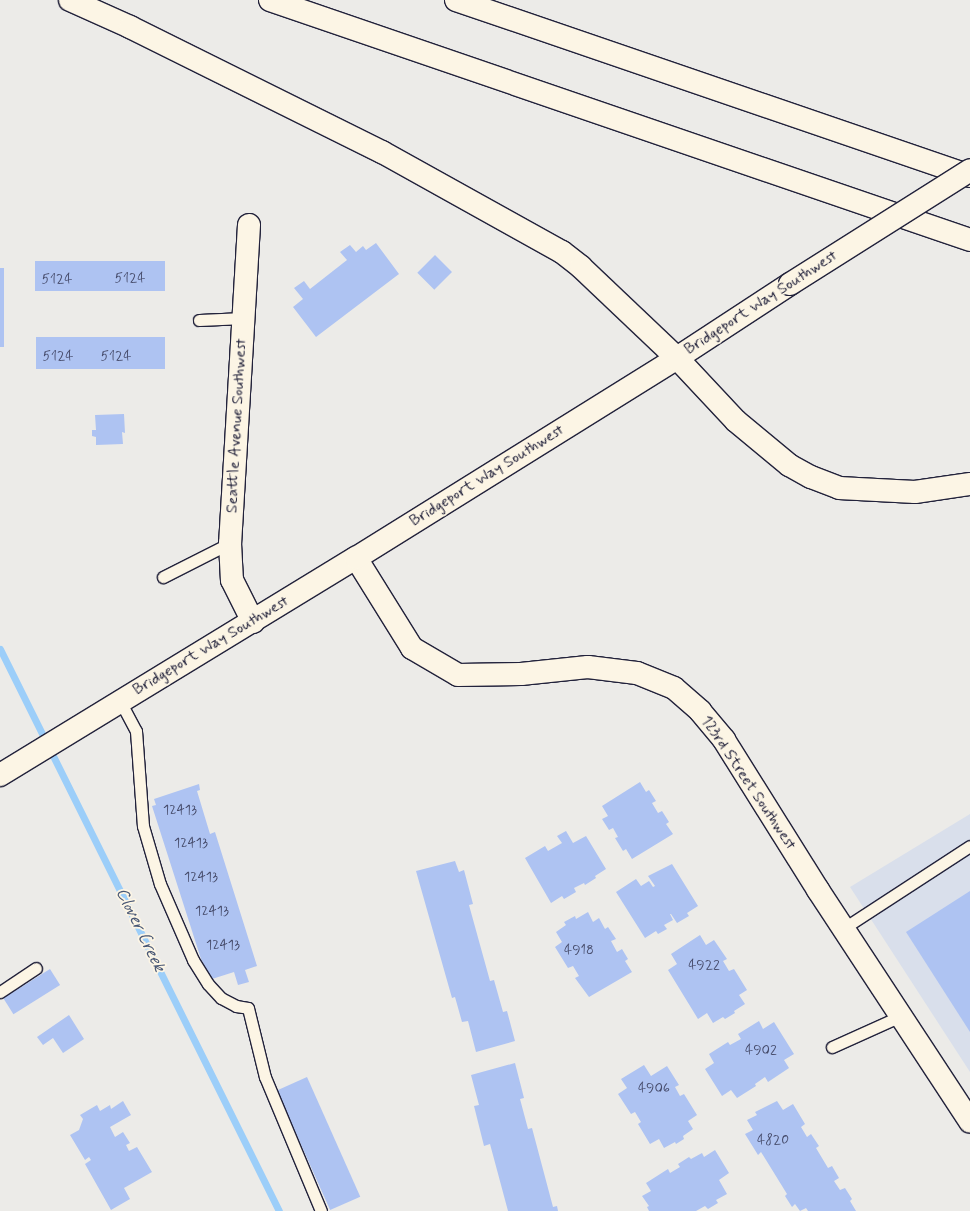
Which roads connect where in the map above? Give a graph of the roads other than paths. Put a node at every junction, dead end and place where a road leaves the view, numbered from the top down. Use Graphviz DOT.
graph roads {
  1 [pos="70,0"];
  2 [pos="270,0"];
  3 [pos="456,0"];
  4 [pos="970,170"];
  5 [pos="970,176"];
  6 [pos="250,225"];
  7 [pos="970,240"];
  8 [pos="244,318"];
  9 [pos="199,320"];
  10 [pos="677,358"];
  11 [pos="970,484"];
  12 [pos="230,543"];
  13 [pos="356,558"];
  14 [pos="163,577"];
  15 [pos="252,622"];
  16 [pos="120,701"];
  17 [pos="0,775"];
  18 [pos="970,846"];
  19 [pos="844,928"];
  20 [pos="36,968"];
  21 [pos="0,992"];
  22 [pos="901,1016"];
  23 [pos="832,1046"];
  24 [pos="970,1122"];
  25 [pos="321,1211"];
  1 -- 10 [label="main road"];
  2 -- 7 [label="main road"];
  3 -- 5 [label="main road"];
  4 -- 10 [label="main road, Bridgeport Way Southwest, bridge"];
  6 -- 8 [label="main road, Seattle Avenue Southwest"];
  8 -- 9 [label="lane"];
  8 -- 12 [label="main road, Seattle Avenue Southwest"];
  10 -- 11 [label="main road"];
  10 -- 13 [label="main road, Bridgeport Way Southwest"];
  12 -- 14 [label="lane"];
  12 -- 15 [label="main road, Seattle Avenue Southwest"];
  13 -- 15 [label="main road, Bridgeport Way Southwest"];
  13 -- 19 [label="main road, 123rd Street Southwest"];
  15 -- 16 [label="main road, Bridgeport Way Southwest"];
  16 -- 17 [label="main road, Bridgeport Way Southwest"];
  16 -- 25 [label="lane"];
  18 -- 19 [label="lane"];
  19 -- 22 [label="main road, 123rd Street Southwest"];
  20 -- 21 [label="lane"];
  22 -- 23 [label="lane"];
  22 -- 24 [label="main road, 123rd Street Southwest"];
}
